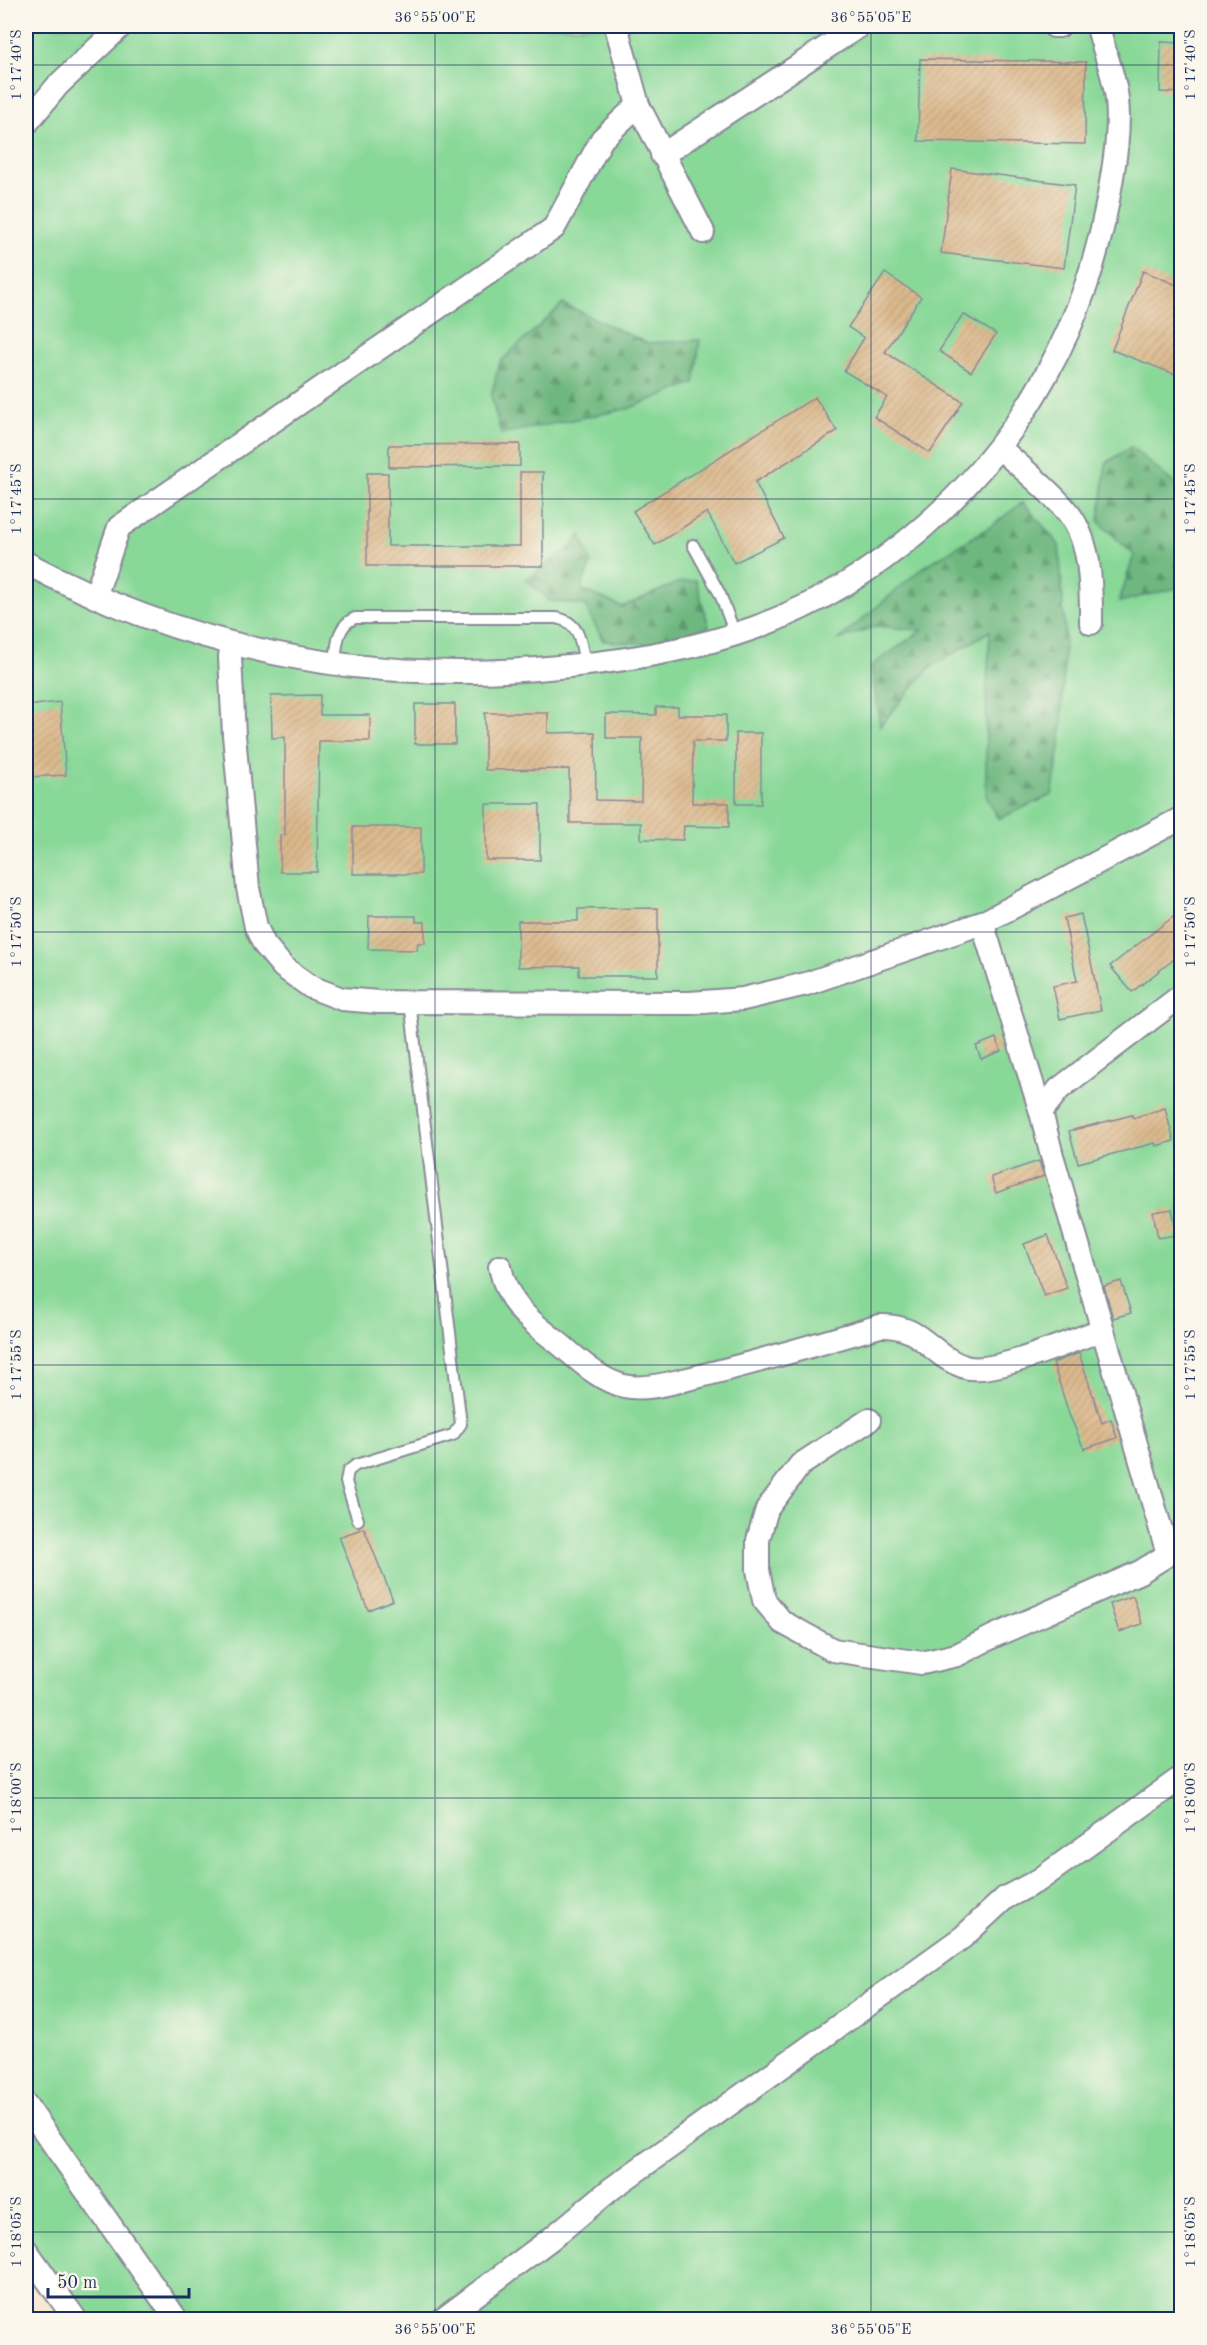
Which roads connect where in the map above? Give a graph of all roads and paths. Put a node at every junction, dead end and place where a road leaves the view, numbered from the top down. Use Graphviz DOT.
graph roads {
  1 [pos="122,26"];
  2 [pos="616,26"];
  3 [pos="859,26"];
  4 [pos="1054,26"];
  5 [pos="1059,26"];
  6 [pos="1098,26"];
  7 [pos="638,105"];
  8 [pos="26,124"];
  9 [pos="662,155"];
  10 [pos="703,232"];
  11 [pos="1000,448"];
  12 [pos="693,545"];
  13 [pos="26,563"];
  14 [pos="95,597"];
  15 [pos="1091,623"];
  16 [pos="735,634"];
  17 [pos="232,644"];
  18 [pos="335,664"];
  19 [pos="585,665"];
  20 [pos="1182,818"];
  21 [pos="982,922"];
  22 [pos="1182,995"];
  23 [pos="410,1002"];
  24 [pos="1041,1112"];
  25 [pos="500,1267"];
  26 [pos="1102,1330"];
  27 [pos="869,1420"];
  28 [pos="358,1520"];
  29 [pos="1175,1550"];
  30 [pos="1182,1777"];
  31 [pos="26,2105"];
  32 [pos="26,2250"];
  33 [pos="76,2319"];
  34 [pos="177,2319"];
  35 [pos="441,2319"];
  1 -- 8 [label="street"];
  2 -- 7 [label="street"];
  3 -- 9 [label="street"];
  4 -- 5 [label="street"];
  6 -- 11 [label="street"];
  7 -- 9 [label="street"];
  7 -- 14 [label="street"];
  9 -- 10 [label="street"];
  11 -- 15 [label="street"];
  11 -- 16 [label="street"];
  12 -- 16 [label="lane"];
  13 -- 14 [label="street"];
  14 -- 17 [label="street"];
  16 -- 19 [label="street"];
  17 -- 18 [label="street"];
  17 -- 23 [label="street"];
  18 -- 19 [label="street"];
  18 -- 19 [label="lane"];
  20 -- 21 [label="street"];
  21 -- 23 [label="street"];
  21 -- 24 [label="street"];
  22 -- 24 [label="street"];
  23 -- 28 [label="lane"];
  24 -- 26 [label="street"];
  25 -- 26 [label="street"];
  26 -- 29 [label="street"];
  27 -- 29 [label="street"];
  30 -- 35 [label="street"];
  31 -- 34 [label="street"];
  32 -- 33 [label="street"];
}
